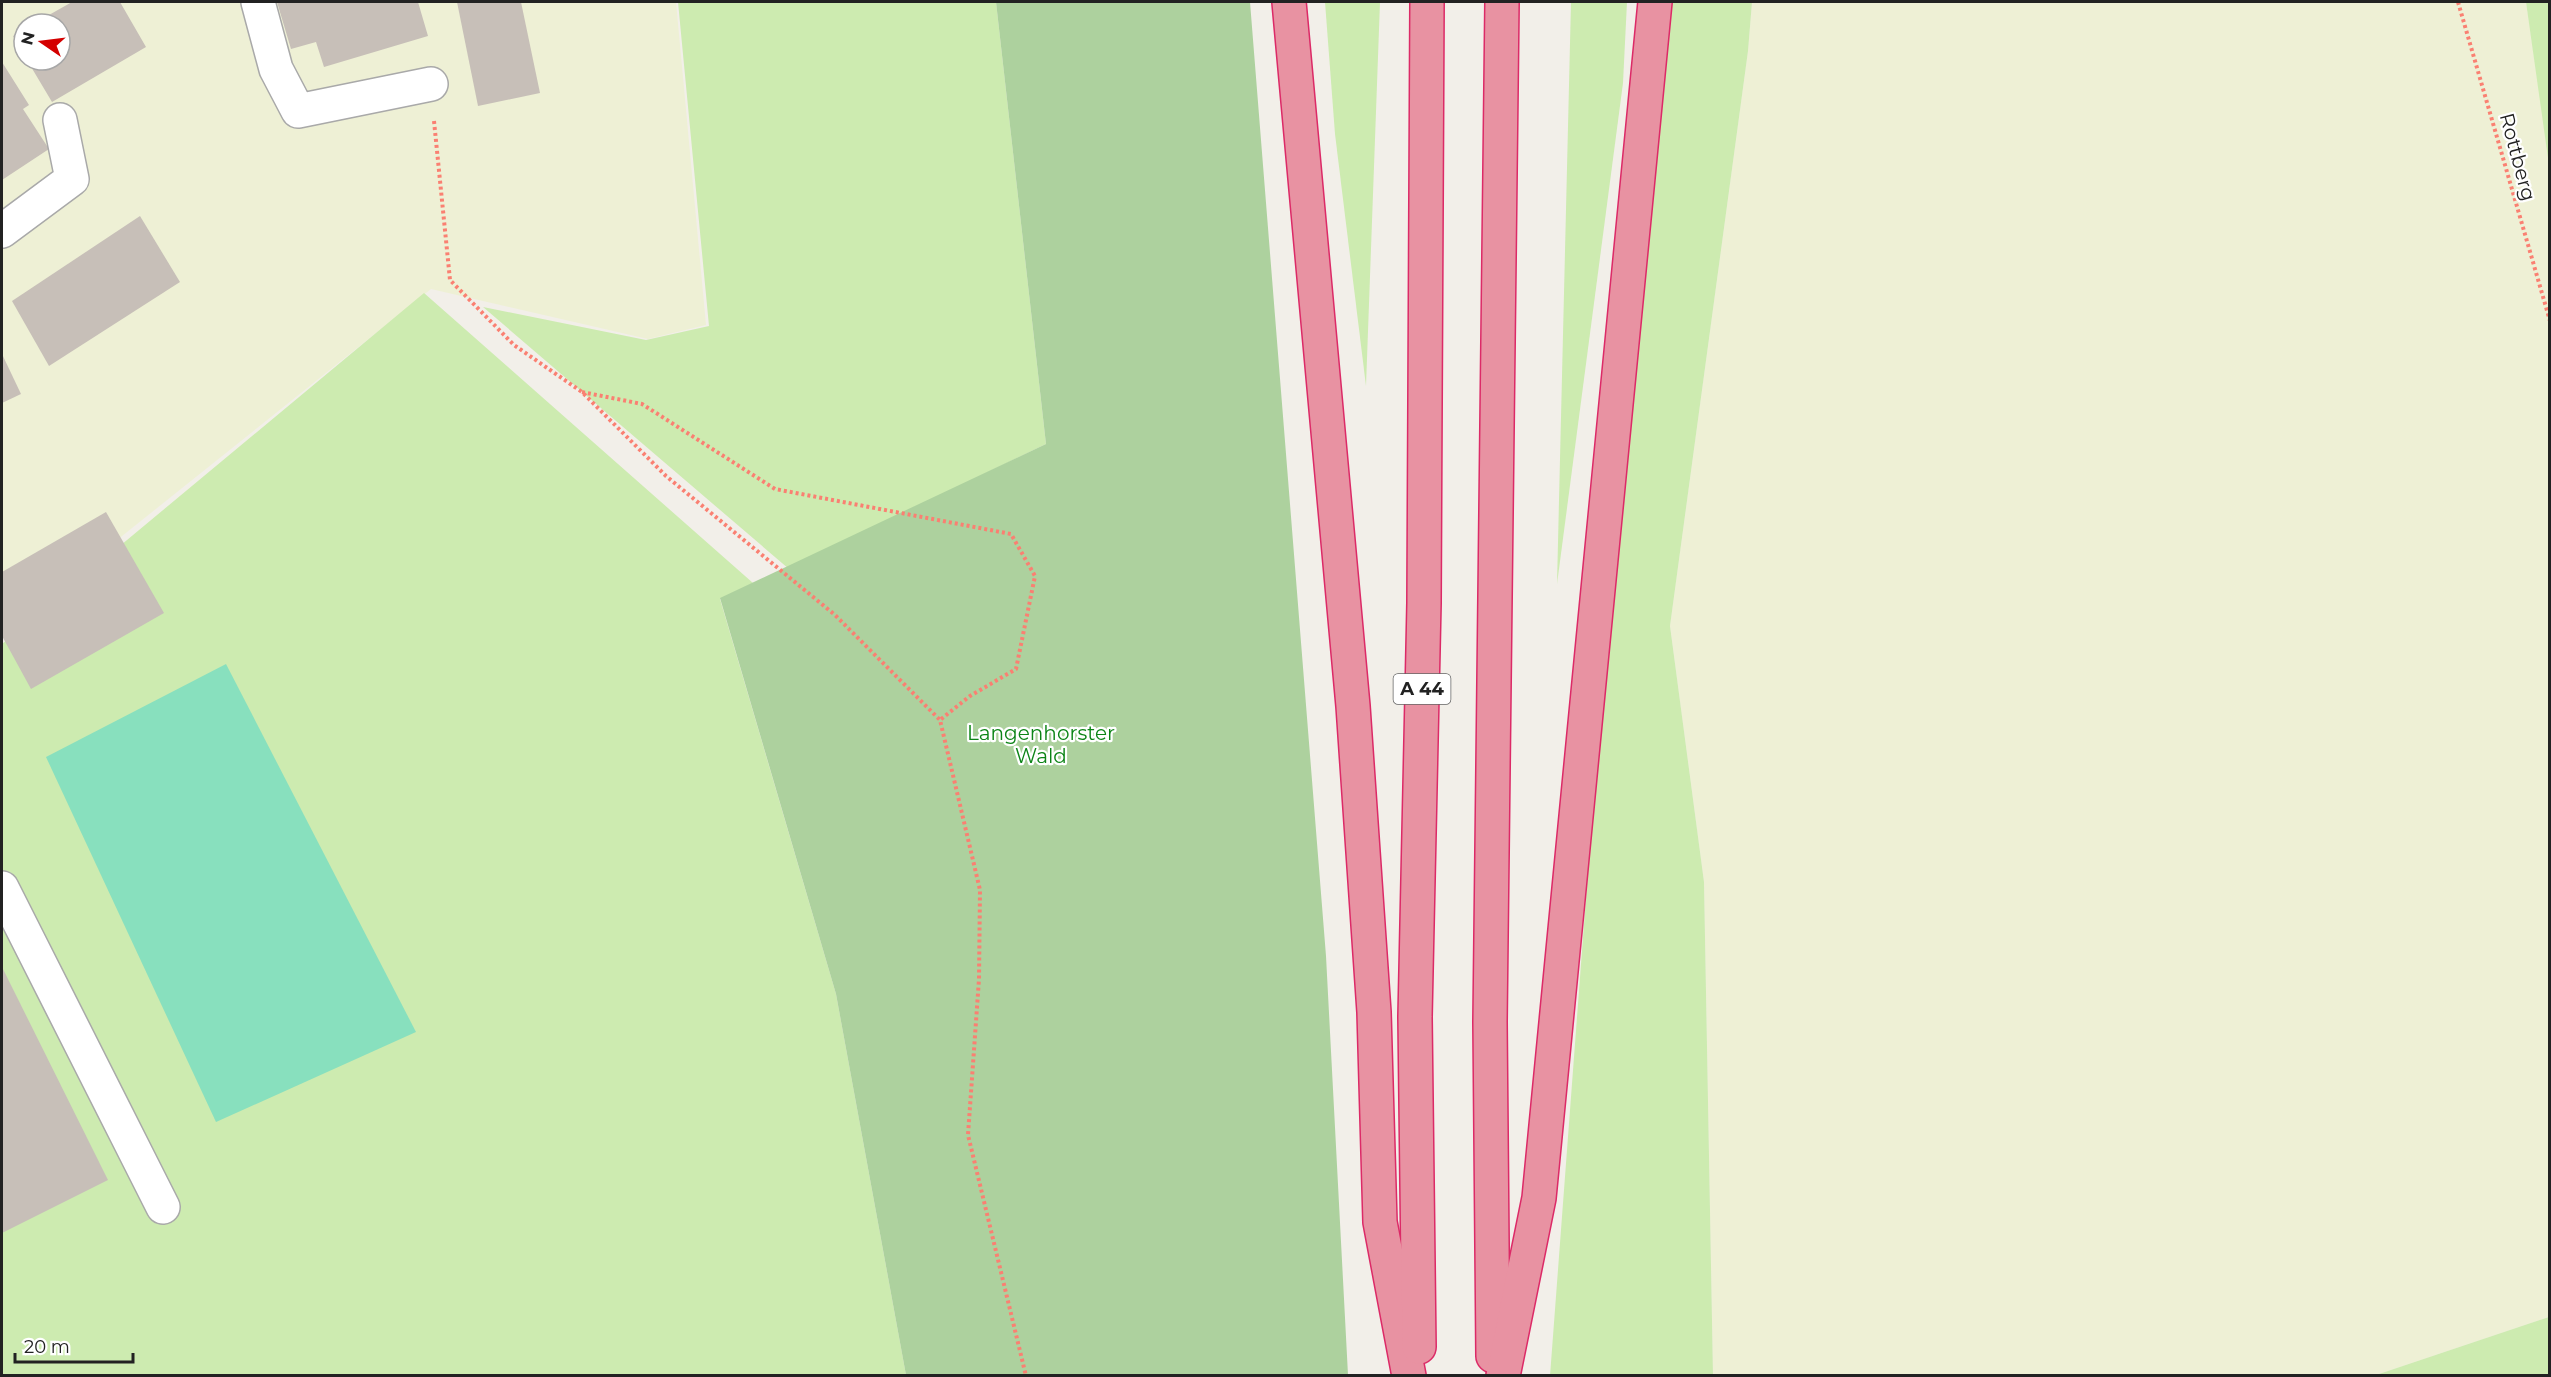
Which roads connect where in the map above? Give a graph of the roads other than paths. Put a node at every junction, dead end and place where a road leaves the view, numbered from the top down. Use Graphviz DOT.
graph roads {
  1 [pos="258,2"];
  2 [pos="1289,2"];
  3 [pos="1427,2"];
  4 [pos="1502,2"];
  5 [pos="1655,2"];
  6 [pos="431,84"];
  7 [pos="60,120"];
  8 [pos="2,231"];
  9 [pos="2,888"];
  10 [pos="163,1207"];
  11 [pos="1409,1376"];
  12 [pos="1420,1376"];
  13 [pos="1493,1376"];
  14 [pos="1503,1376"];
  1 -- 6 [label="lane"];
  2 -- 11 [label="highway"];
  3 -- 12 [label="highway, A 44"];
  4 -- 13 [label="highway"];
  5 -- 14 [label="highway"];
  7 -- 8 [label="lane"];
  9 -- 10 [label="lane"];
}
